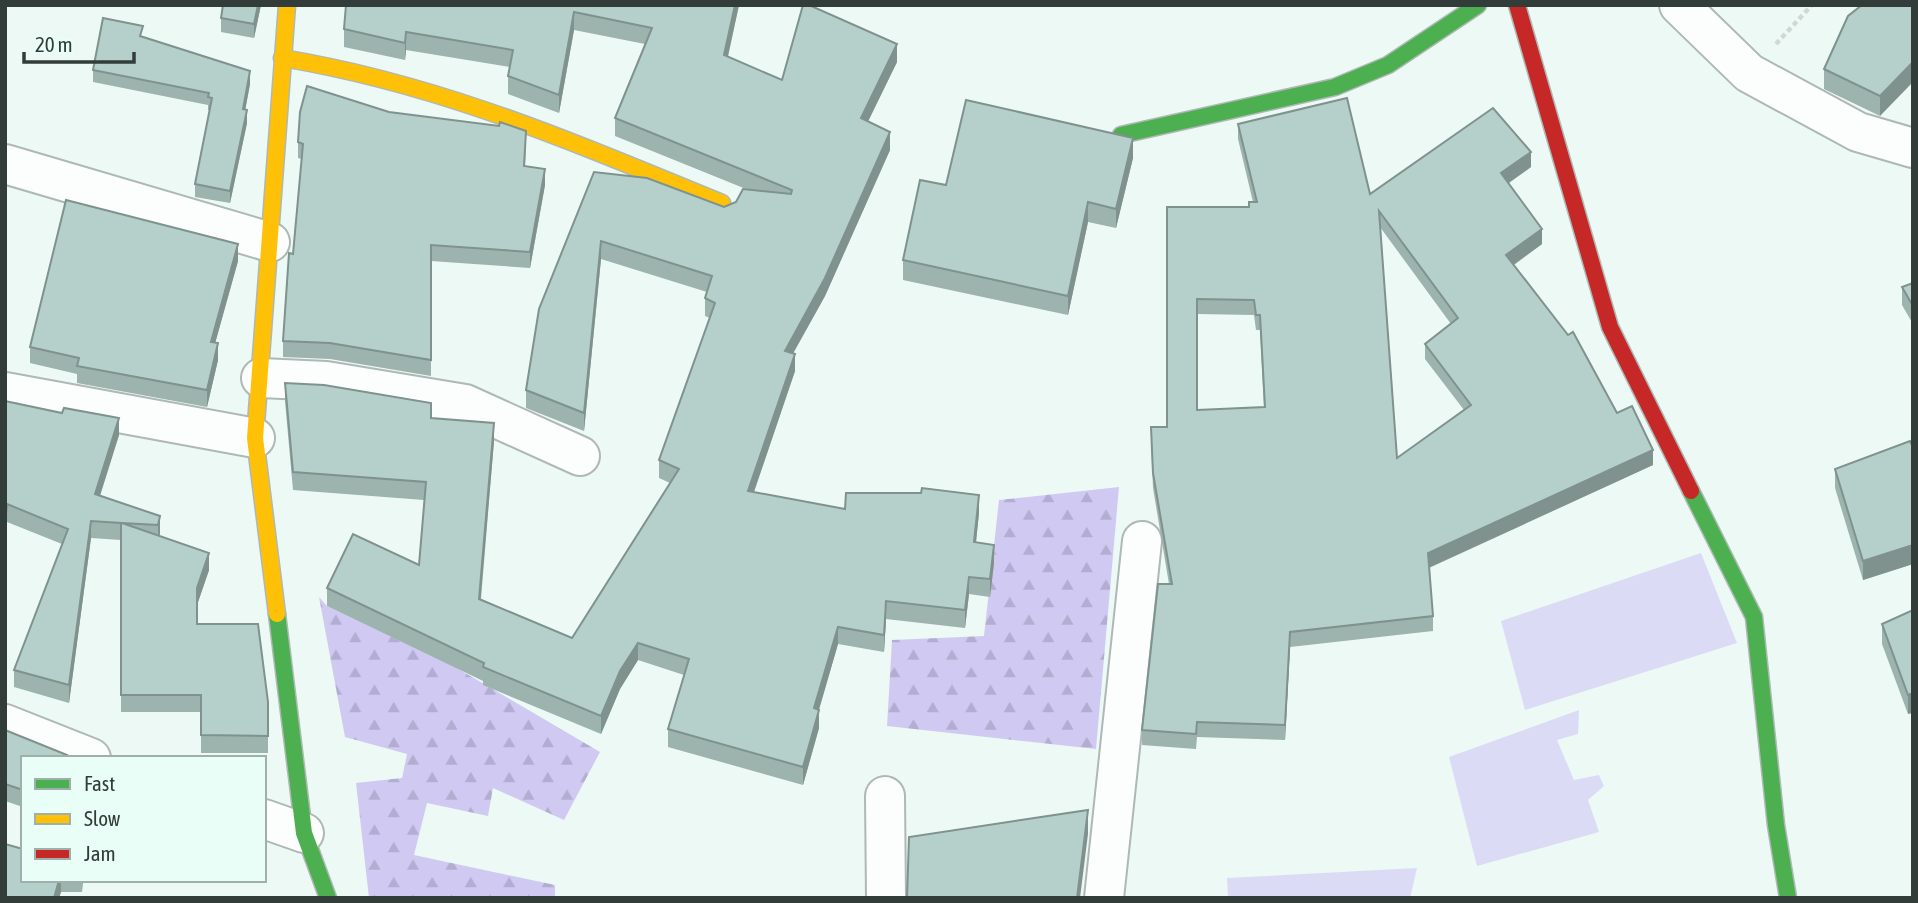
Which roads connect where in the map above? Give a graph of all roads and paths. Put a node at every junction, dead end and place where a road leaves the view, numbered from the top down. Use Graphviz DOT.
graph roads {
  1 [pos="287,5"];
  2 [pos="1478,5"];
  3 [pos="1517,5"];
  4 [pos="1679,5"];
  5 [pos="1812,5"];
  6 [pos="282,58"];
  7 [pos="1749,73"];
  8 [pos="1121,135"];
  9 [pos="1913,148"];
  10 [pos="5,164"];
  11 [pos="722,203"];
  12 [pos="270,243"];
  13 [pos="261,378"];
  14 [pos="5,392"];
  15 [pos="255,438"];
  16 [pos="580,456"];
  17 [pos="1142,541"];
  18 [pos="5,724"];
  19 [pos="86,756"];
  20 [pos="885,796"];
  21 [pos="266,820"];
  22 [pos="304,833"];
  23 [pos="328,898"];
  24 [pos="886,898"];
  25 [pos="1104,898"];
  26 [pos="1788,898"];
  1 -- 6 [label="street"];
  2 -- 8 [label="street"];
  3 -- 26 [label="street"];
  4 -- 7 [label="street"];
  5 -- 7 [label="path"];
  6 -- 11 [label="street"];
  6 -- 12 [label="street"];
  7 -- 9 [label="street"];
  10 -- 12 [label="street"];
  12 -- 13 [label="street"];
  13 -- 15 [label="street"];
  13 -- 16 [label="street"];
  14 -- 15 [label="street"];
  15 -- 22 [label="street"];
  17 -- 25 [label="street"];
  18 -- 19 [label="street"];
  20 -- 24 [label="street"];
  21 -- 22 [label="street"];
  22 -- 23 [label="street"];
}
